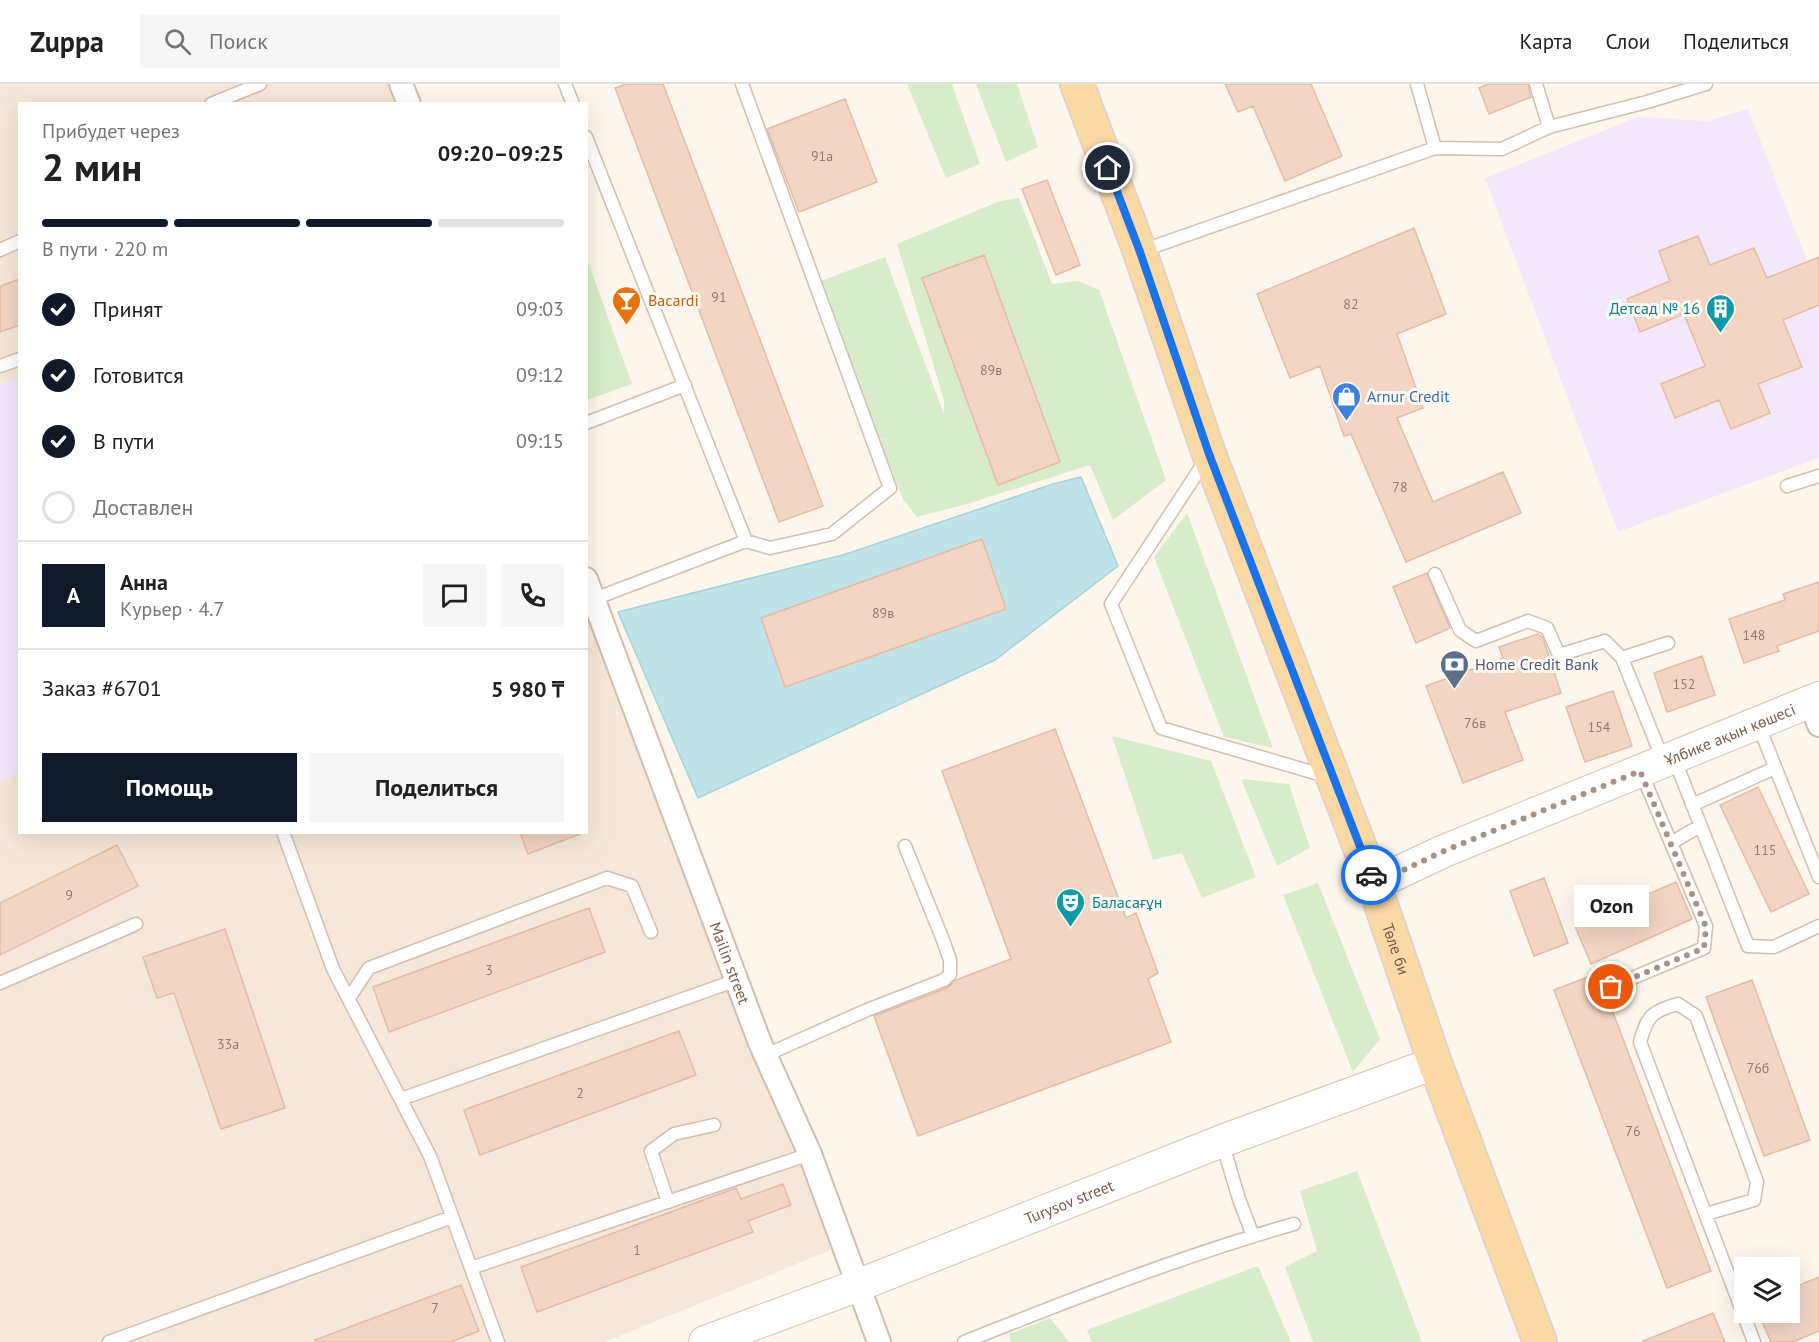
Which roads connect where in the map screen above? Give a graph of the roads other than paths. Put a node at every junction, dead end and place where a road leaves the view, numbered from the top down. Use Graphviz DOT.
graph roads {
  1 [pos="260,84"];
  2 [pos="401,84"];
  3 [pos="566,84"];
  4 [pos="742,84"];
  5 [pos="1077,84"];
  6 [pos="1418,84"];
  7 [pos="1536,84"];
  8 [pos="1706,84"];
  9 [pos="234,89"];
  10 [pos="214,102"];
  11 [pos="408,102"];
  12 [pos="572,102"];
  13 [pos="1549,127"];
  14 [pos="588,142"];
  15 [pos="1435,148"];
  16 [pos="18,242"];
  17 [pos="0,250"];
  18 [pos="1140,252"];
  19 [pos="18,360"];
  20 [pos="0,366"];
  21 [pos="685,386"];
  22 [pos="588,422"];
  23 [pos="1209,454"];
  24 [pos="1819,476"];
  25 [pos="1787,486"];
  26 [pos="746,541"];
  27 [pos="1435,574"];
  28 [pos="590,589"];
  29 [pos="1668,643"];
  30 [pos="1622,658"];
  31 [pos="1816,708"];
  32 [pos="1758,723"];
  33 [pos="1659,763"];
  34 [pos="1775,768"];
  35 [pos="1332,778"];
  36 [pos="1692,805"];
  37 [pos="1700,826"];
  38 [pos="285,834"];
  39 [pos="1671,843"];
  40 [pos="905,846"];
  41 [pos="1819,877"];
  42 [pos="1374,884"];
  43 [pos="136,924"];
  44 [pos="1819,926"];
  45 [pos="651,932"];
  46 [pos="737,980"];
  47 [pos="0,983"];
  48 [pos="1611,987"];
  49 [pos="349,998"];
  50 [pos="766,1055"];
  51 [pos="1435,1063"];
  52 [pos="401,1099"];
  53 [pos="714,1125"];
  54 [pos="1222,1141"];
  55 [pos="810,1154"];
  56 [pos="668,1202"];
  57 [pos="1706,1214"];
  58 [pos="452,1217"];
  59 [pos="1294,1224"];
  60 [pos="1253,1236"];
  61 [pos="471,1268"];
  62 [pos="859,1285"];
  63 [pos="109,1342"];
  64 [pos="498,1342"];
  65 [pos="705,1342"];
  66 [pos="879,1342"];
  67 [pos="964,1342"];
  68 [pos="1540,1342"];
  69 [pos="1754,1342"];
  1 -- 9 [label="lane"];
  2 -- 11 [label="street"];
  3 -- 12 [label="lane"];
  4 -- 26 [label="lane"];
  5 -- 18 [label="main road, Төле би"];
  6 -- 15 [label="lane"];
  7 -- 13 [label="lane"];
  8 -- 13 [label="lane"];
  9 -- 10 [label="lane"];
  13 -- 15 [label="lane"];
  14 -- 21 [label="lane"];
  15 -- 18 [label="lane"];
  16 -- 17 [label="lane"];
  18 -- 23 [label="main road, Төле би"];
  19 -- 20 [label="lane"];
  21 -- 22 [label="lane"];
  21 -- 26 [label="lane"];
  23 -- 35 [label="main road, Төле би"];
  23 -- 35 [label="lane"];
  24 -- 25 [label="lane"];
  26 -- 28 [label="lane"];
  27 -- 30 [label="lane"];
  28 -- 46 [label="street, Mailin street"];
  29 -- 30 [label="lane"];
  30 -- 33 [label="lane"];
  31 -- 32 [label="main road, Ұлбике ақын көшесі"];
  32 -- 33 [label="main road, Ұлбике ақын көшесі"];
  32 -- 34 [label="lane"];
  33 -- 36 [label="lane"];
  33 -- 39 [label="lane"];
  33 -- 42 [label="main road, Ұлбике ақын көшесі"];
  34 -- 36 [label="lane"];
  34 -- 41 [label="lane"];
  35 -- 42 [label="main road, Төле би"];
  36 -- 37 [label="lane"];
  37 -- 39 [label="lane"];
  37 -- 44 [label="lane"];
  38 -- 49 [label="lane"];
  39 -- 48 [label="lane"];
  40 -- 50 [label="lane"];
  42 -- 51 [label="main road, Төле би"];
  43 -- 47 [label="lane"];
  45 -- 49 [label="lane"];
  46 -- 50 [label="street, Mailin street"];
  46 -- 52 [label="lane"];
  49 -- 52 [label="lane"];
  50 -- 55 [label="street, Mailin street"];
  51 -- 54 [label="main road, Turysov street"];
  51 -- 68 [label="main road, Төле би"];
  52 -- 58 [label="lane"];
  53 -- 56 [label="lane"];
  54 -- 60 [label="lane"];
  54 -- 62 [label="main road, Turysov street"];
  55 -- 56 [label="lane"];
  55 -- 62 [label="street, Mailin street"];
  56 -- 61 [label="lane"];
  57 -- 57 [label="lane"];
  57 -- 69 [label="lane"];
  58 -- 61 [label="lane"];
  58 -- 63 [label="lane"];
  59 -- 60 [label="lane"];
  60 -- 67 [label="lane"];
  61 -- 64 [label="lane"];
  62 -- 65 [label="main road, Turysov street"];
  62 -- 66 [label="street, Mailin street"];
}
